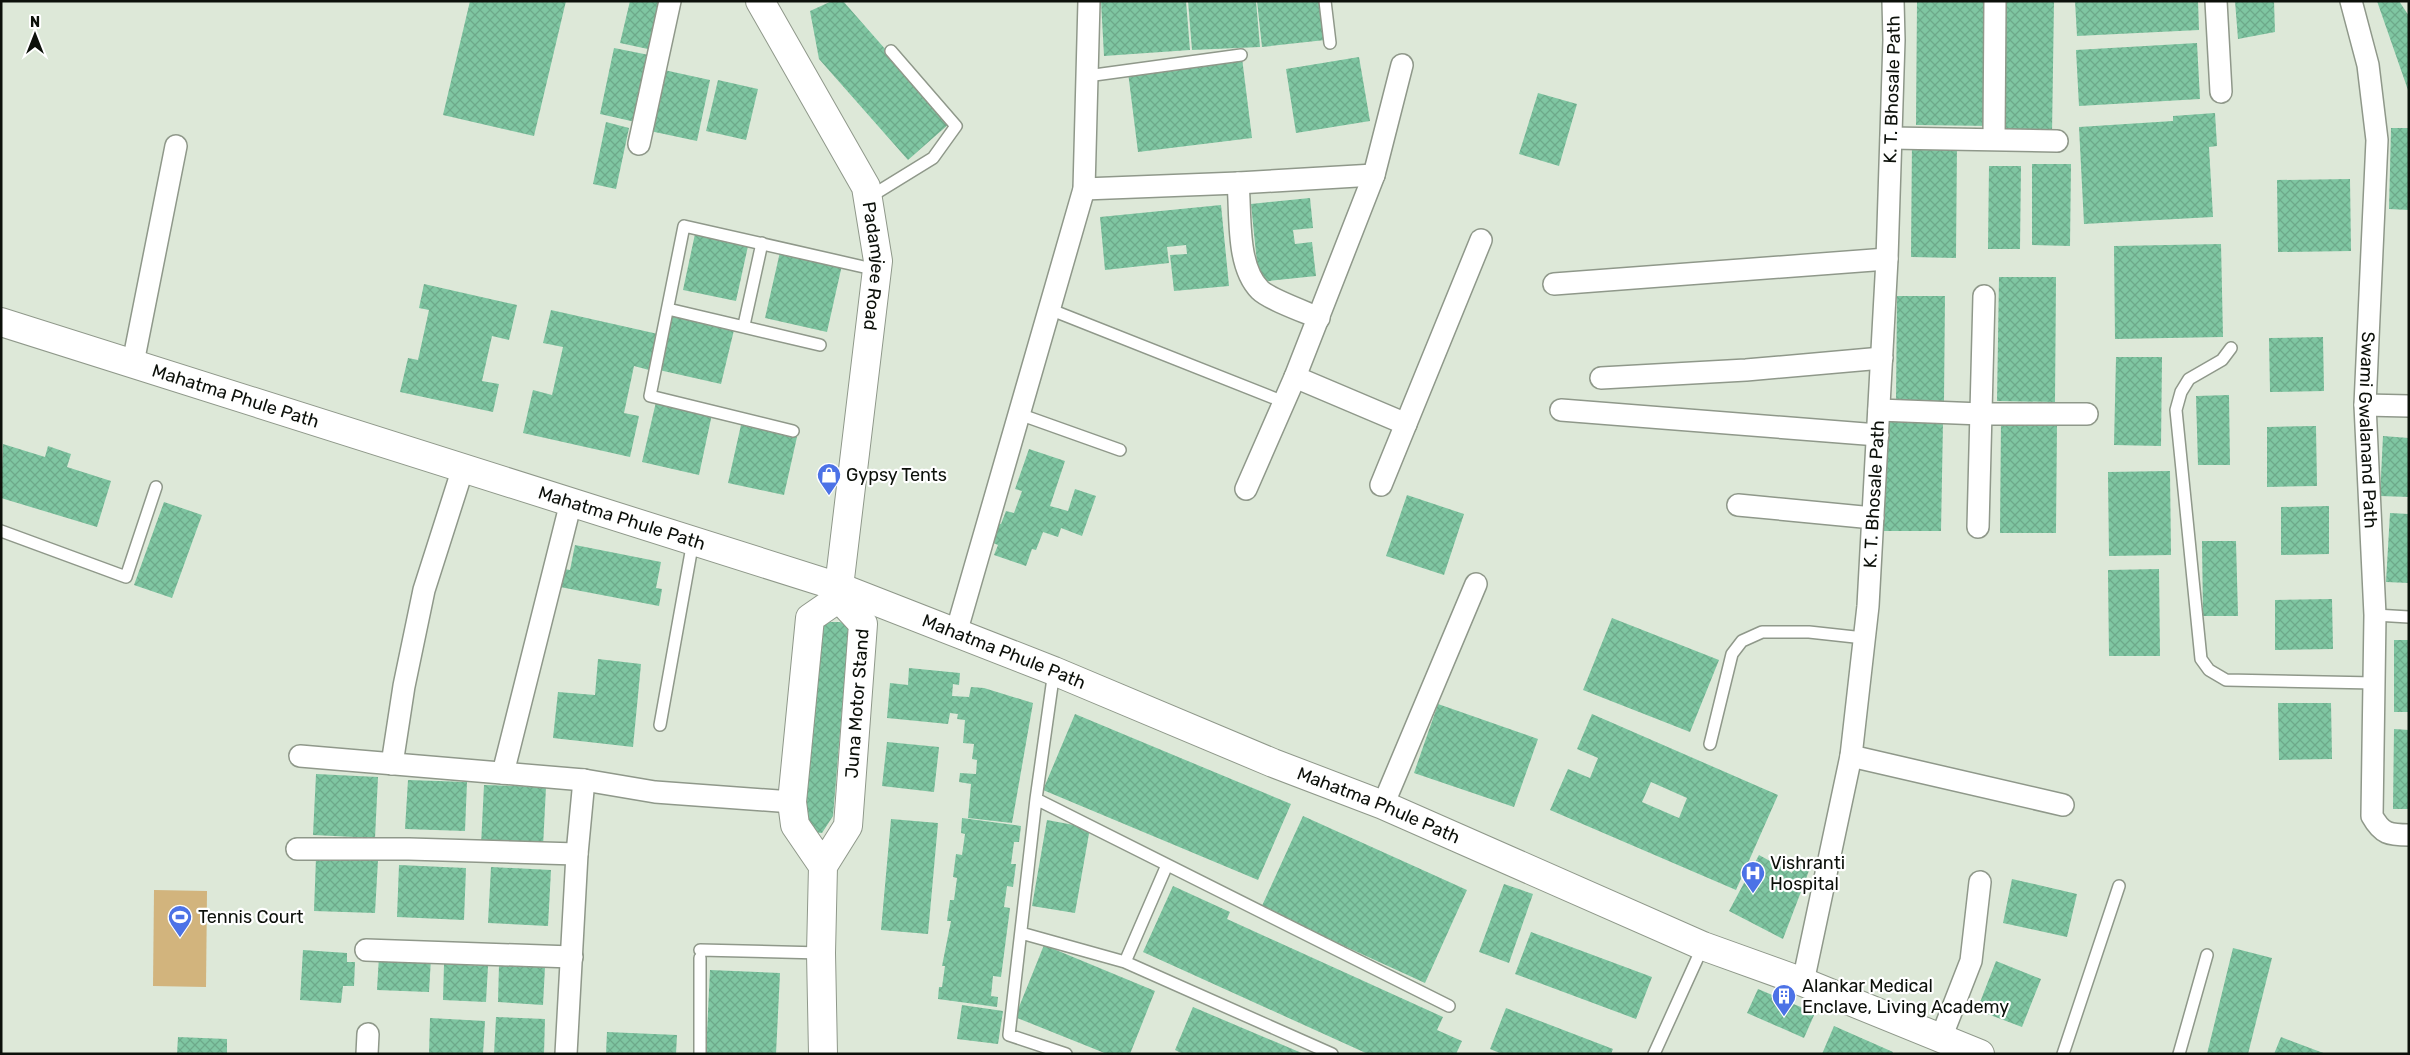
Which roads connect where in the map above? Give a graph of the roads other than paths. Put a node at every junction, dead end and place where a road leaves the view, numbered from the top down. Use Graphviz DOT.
graph roads {
  1 [pos="670,1"];
  2 [pos="760,1"];
  3 [pos="1089,1"];
  4 [pos="1326,1"];
  5 [pos="1893,1"];
  6 [pos="1995,1"];
  7 [pos="2216,1"];
  8 [pos="2351,1"];
  9 [pos="1330,43"];
  10 [pos="891,51"];
  11 [pos="1242,55"];
  12 [pos="1402,65"];
  13 [pos="1087,76"];
  14 [pos="2221,92"];
  15 [pos="1891,138"];
  16 [pos="1994,140"];
  17 [pos="2057,141"];
  18 [pos="639,144"];
  19 [pos="176,146"];
  20 [pos="1374,175"];
  21 [pos="1238,183"];
  22 [pos="1084,189"];
  23 [pos="868,198"];
  24 [pos="1481,240"];
  25 [pos="762,243"];
  26 [pos="1887,259"];
  27 [pos="877,270"];
  28 [pos="1554,284"];
  29 [pos="1984,296"];
  30 [pos="668,309"];
  31 [pos="1049,309"];
  32 [pos="1318,318"];
  33 [pos="1,322"];
  34 [pos="744,325"];
  35 [pos="820,345"];
  36 [pos="2231,348"];
  37 [pos="1882,358"];
  38 [pos="133,363"];
  39 [pos="1295,377"];
  40 [pos="1601,378"];
  41 [pos="1284,402"];
  42 [pos="2365,405"];
  43 [pos="2409,406"];
  44 [pos="1561,410"];
  45 [pos="1879,410"];
  46 [pos="1019,414"];
  47 [pos="1982,414"];
  48 [pos="2087,414"];
  49 [pos="1406,424"];
  50 [pos="793,431"];
  51 [pos="1878,435"];
  52 [pos="1120,450"];
  53 [pos="463,468"];
  54 [pos="1381,485"];
  55 [pos="156,487"];
  56 [pos="1246,489"];
  57 [pos="571,502"];
  58 [pos="1738,505"];
  59 [pos="1873,518"];
  60 [pos="1978,527"];
  61 [pos="1,531"];
  62 [pos="693,541"];
  63 [pos="1476,584"];
  64 [pos="839,592"];
  65 [pos="2374,615"];
  66 [pos="2409,617"];
  67 [pos="956,632"];
  68 [pos="1864,638"];
  69 [pos="1054,671"];
  70 [pos="2374,683"];
  71 [pos="660,725"];
  72 [pos="1710,744"];
  73 [pos="300,756"];
  74 [pos="1851,756"];
  75 [pos="392,764"];
  76 [pos="503,773"];
  77 [pos="584,780"];
  78 [pos="1036,799"];
  79 [pos="792,802"];
  80 [pos="1383,805"];
  81 [pos="2063,805"];
  82 [pos="2409,835"];
  83 [pos="297,849"];
  84 [pos="577,854"];
  85 [pos="1167,864"];
  86 [pos="823,866"];
  87 [pos="1980,882"];
  88 [pos="2118,886"];
  89 [pos="1021,933"];
  90 [pos="1703,946"];
  91 [pos="366,950"];
  92 [pos="821,953"];
  93 [pos="2207,955"];
  94 [pos="572,957"];
  95 [pos="1126,962"];
  96 [pos="1804,982"];
  97 [pos="1450,1006"];
  98 [pos="1941,1038"];
  99 [pos="566,1054"];
  100 [pos="700,1054"];
  101 [pos="823,1054"];
  102 [pos="1066,1054"];
  103 [pos="1332,1054"];
  104 [pos="1654,1054"];
  105 [pos="1980,1054"];
  106 [pos="2063,1054"];
  107 [pos="2179,1054"];
  1 -- 18 [label="street"];
  2 -- 23 [label="main road, Padamjee Road"];
  3 -- 13 [label="street"];
  4 -- 9 [label="lane"];
  5 -- 15 [label="street, K. T. Bhosale Path"];
  6 -- 16 [label="street"];
  7 -- 14 [label="street"];
  8 -- 42 [label="street, Swami Gwalanand Path"];
  10 -- 23 [label="lane"];
  11 -- 13 [label="lane"];
  12 -- 20 [label="street"];
  13 -- 22 [label="street"];
  15 -- 16 [label="street"];
  15 -- 26 [label="street, K. T. Bhosale Path"];
  16 -- 17 [label="street"];
  19 -- 38 [label="street"];
  20 -- 21 [label="street"];
  20 -- 32 [label="street"];
  21 -- 22 [label="street"];
  21 -- 32 [label="street"];
  22 -- 31 [label="street"];
  23 -- 27 [label="main road, Padamjee Road"];
  24 -- 49 [label="street"];
  25 -- 27 [label="lane"];
  25 -- 30 [label="lane"];
  25 -- 34 [label="lane"];
  26 -- 28 [label="street"];
  26 -- 37 [label="street, K. T. Bhosale Path"];
  27 -- 64 [label="main road, Padamjee Road"];
  29 -- 47 [label="street"];
  30 -- 34 [label="lane"];
  30 -- 50 [label="lane"];
  31 -- 41 [label="lane"];
  31 -- 46 [label="street"];
  32 -- 39 [label="street"];
  33 -- 38 [label="main road, Mahatma Phule Path"];
  34 -- 35 [label="lane"];
  36 -- 70 [label="lane"];
  37 -- 40 [label="street"];
  37 -- 45 [label="street, K. T. Bhosale Path"];
  38 -- 53 [label="main road, Mahatma Phule Path"];
  39 -- 41 [label="street"];
  39 -- 49 [label="street"];
  41 -- 56 [label="street"];
  42 -- 43 [label="street"];
  42 -- 65 [label="street, Swami Gwalanand Path"];
  44 -- 51 [label="street"];
  45 -- 47 [label="street"];
  45 -- 51 [label="street, K. T. Bhosale Path"];
  46 -- 52 [label="lane"];
  46 -- 67 [label="street"];
  47 -- 48 [label="street"];
  47 -- 60 [label="street"];
  49 -- 54 [label="street"];
  51 -- 59 [label="street, K. T. Bhosale Path"];
  53 -- 57 [label="main road, Mahatma Phule Path"];
  53 -- 75 [label="street"];
  55 -- 61 [label="lane"];
  57 -- 62 [label="main road, Mahatma Phule Path"];
  57 -- 76 [label="street"];
  58 -- 59 [label="street"];
  59 -- 68 [label="street, K. T. Bhosale Path"];
  62 -- 64 [label="main road, Mahatma Phule Path"];
  62 -- 71 [label="lane"];
  63 -- 80 [label="street"];
  64 -- 67 [label="main road, Mahatma Phule Path"];
  64 -- 79 [label="main road"];
  64 -- 86 [label="main road, Juna Motor Stand"];
  65 -- 66 [label="lane"];
  65 -- 70 [label="street, Swami Gwalanand Path"];
  67 -- 69 [label="main road, Mahatma Phule Path"];
  68 -- 72 [label="lane"];
  68 -- 74 [label="street, K. T. Bhosale Path"];
  69 -- 78 [label="lane"];
  69 -- 80 [label="main road, Mahatma Phule Path"];
  70 -- 82 [label="street, Swami Gwalanand Path"];
  73 -- 75 [label="street"];
  74 -- 81 [label="street"];
  74 -- 96 [label="street, K. T. Bhosale Path"];
  75 -- 76 [label="street"];
  76 -- 77 [label="street"];
  77 -- 79 [label="street"];
  77 -- 84 [label="street"];
  78 -- 85 [label="lane"];
  78 -- 89 [label="lane"];
  79 -- 86 [label="main road"];
  80 -- 90 [label="main road, Mahatma Phule Path"];
  83 -- 84 [label="street"];
  84 -- 94 [label="street"];
  85 -- 95 [label="lane"];
  85 -- 97 [label="lane"];
  86 -- 92 [label="main road"];
  87 -- 98 [label="street"];
  88 -- 106 [label="lane"];
  89 -- 95 [label="lane"];
  89 -- 102 [label="lane"];
  90 -- 96 [label="main road, Mahatma Phule Path"];
  90 -- 104 [label="lane"];
  91 -- 94 [label="street"];
  92 -- 100 [label="lane"];
  92 -- 101 [label="main road"];
  93 -- 107 [label="lane"];
  94 -- 99 [label="street"];
  95 -- 103 [label="lane"];
  96 -- 98 [label="main road, Mahatma Phule Path"];
  98 -- 105 [label="main road, Mahatma Phule Path"];
}
